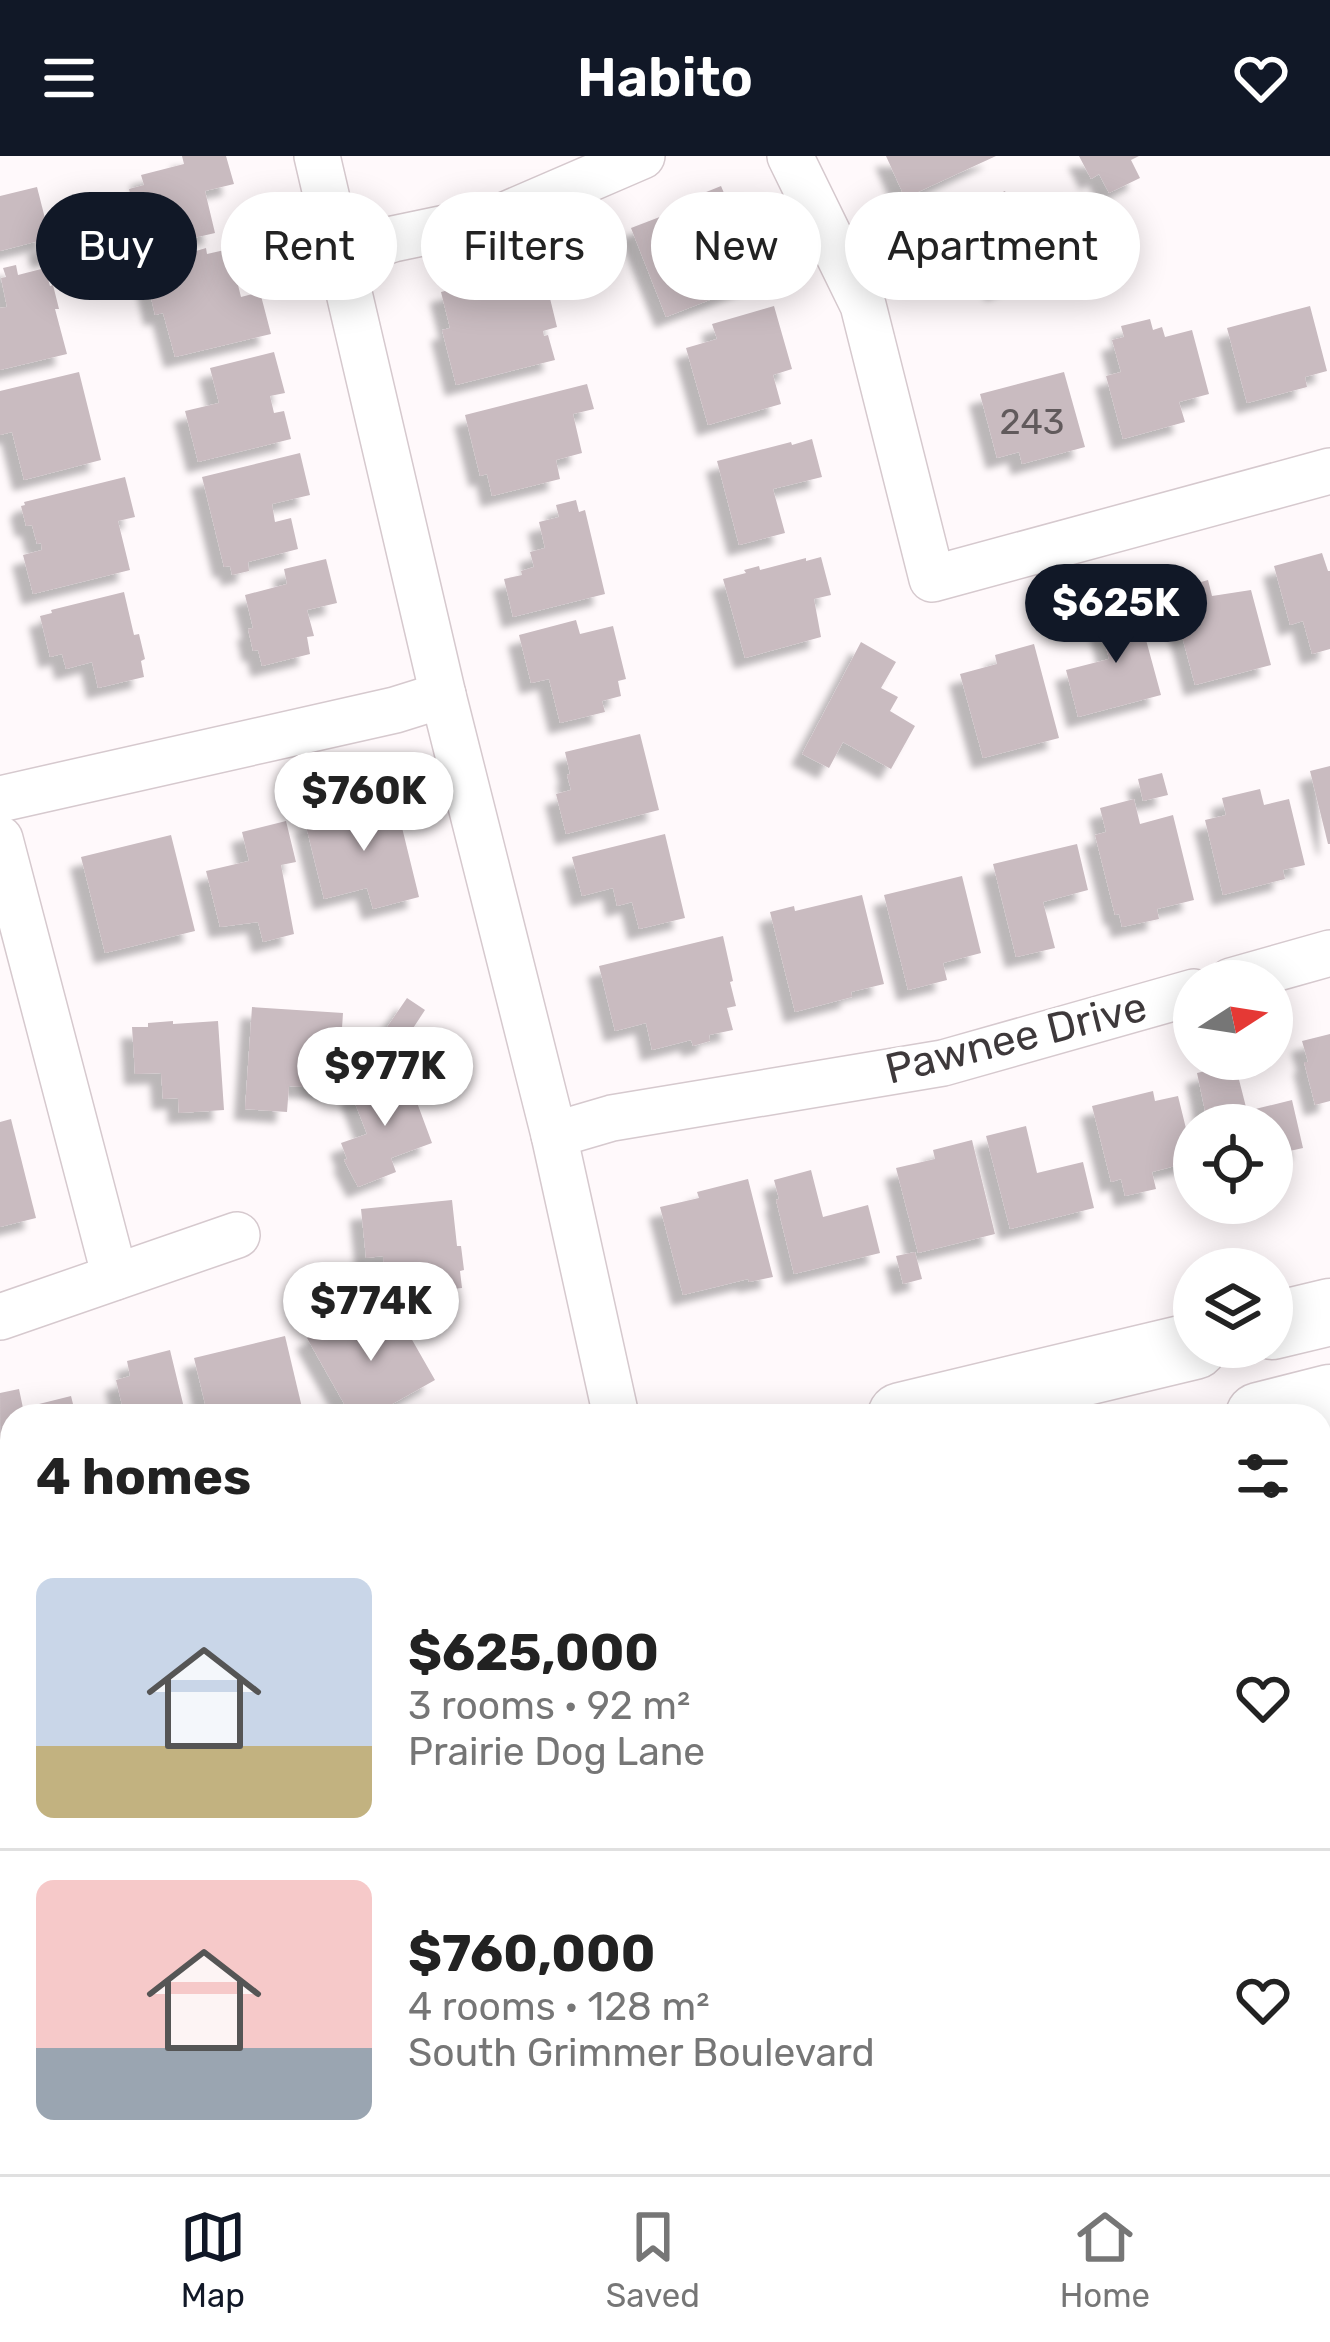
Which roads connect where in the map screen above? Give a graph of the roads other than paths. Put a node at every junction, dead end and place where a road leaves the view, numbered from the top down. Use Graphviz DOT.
graph roads {
  1 [pos="317,156"];
  2 [pos="642,156"];
  3 [pos="790,156"];
  4 [pos="326,192"];
  5 [pos="397,238"];
  6 [pos="351,300"];
  7 [pos="1330,471"];
  8 [pos="443,695"];
  9 [pos="0,799"];
  10 [pos="0,839"];
  11 [pos="1330,953"];
  12 [pos="1293,964"];
  13 [pos="1173,998"];
  14 [pos="554,1135"];
  15 [pos="237,1235"];
  16 [pos="115,1277"];
  17 [pos="1330,1312"];
  18 [pos="0,1317"];
  19 [pos="1293,1321"];
  20 [pos="1173,1351"];
  21 [pos="613,1404"];
  22 [pos="951,1404"];
  1 -- 4 [label="street"];
  2 -- 5 [label="street"];
  3 -- 7 [label="street"];
  6 -- 8 [label="street"];
  8 -- 9 [label="street"];
  8 -- 14 [label="street"];
  10 -- 16 [label="street"];
  11 -- 12 [label="street"];
  13 -- 14 [label="street, Pawnee Drive"];
  14 -- 21 [label="street"];
  15 -- 16 [label="street"];
  16 -- 18 [label="street"];
  17 -- 19 [label="main road"];
  20 -- 22 [label="main road"];
}
